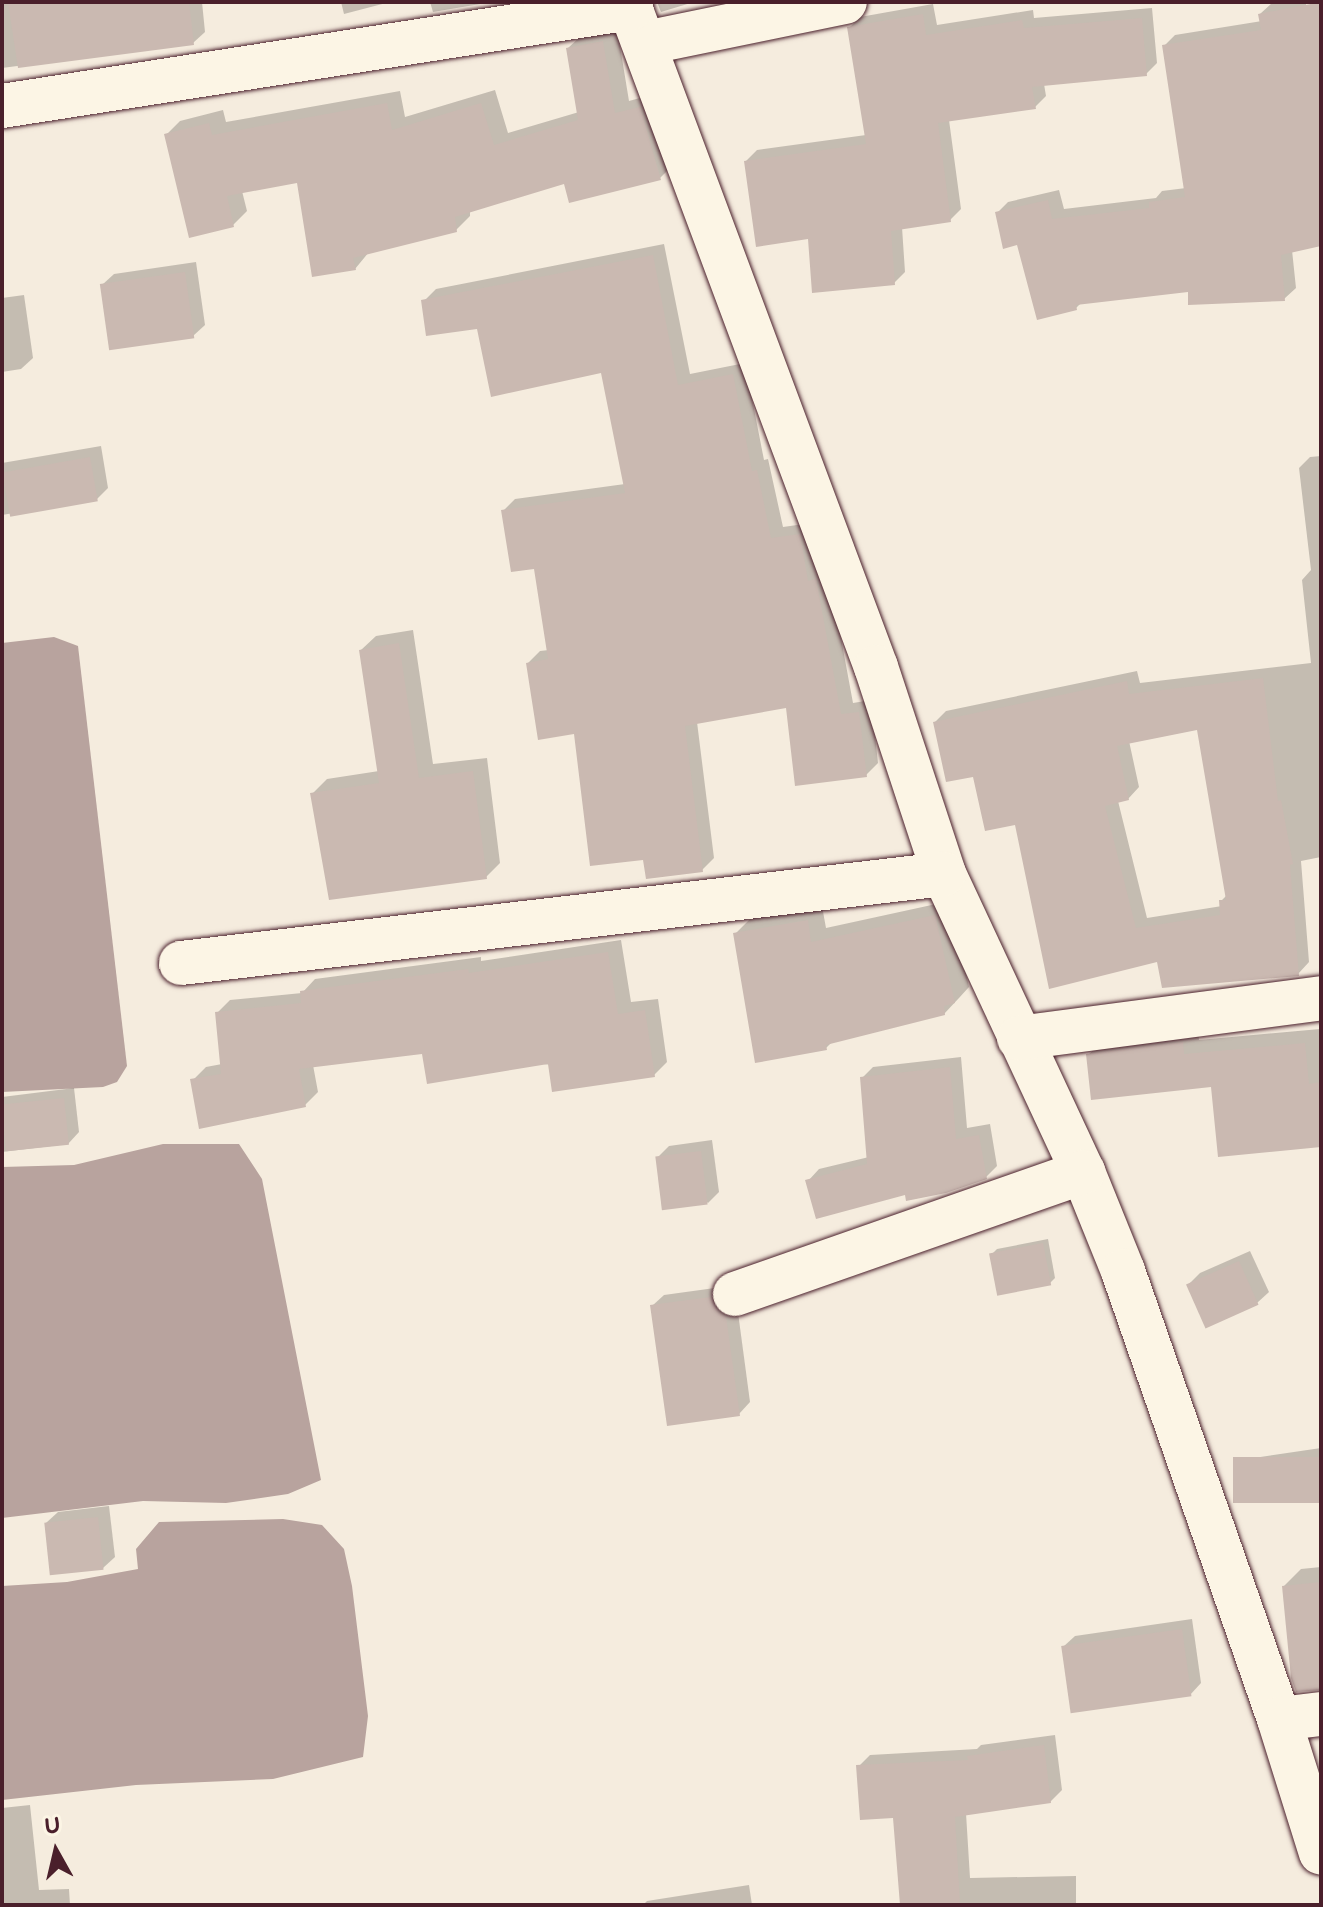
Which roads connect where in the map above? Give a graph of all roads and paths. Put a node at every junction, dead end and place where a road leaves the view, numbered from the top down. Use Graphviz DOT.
graph roads {
  1 [pos="845,2"];
  2 [pos="635,18"];
  3 [pos="2,106"];
  4 [pos="944,874"];
  5 [pos="181,963"];
  6 [pos="1321,998"];
  7 [pos="1019,1038"];
  8 [pos="1083,1172"];
  9 [pos="735,1294"];
  10 [pos="1321,1714"];
  11 [pos="1279,1719"];
  12 [pos="1321,1853"];
  1 -- 2 [label="street"];
  2 -- 3 [label="street"];
  2 -- 4 [label="street"];
  4 -- 5 [label="street"];
  4 -- 7 [label="street"];
  6 -- 7 [label="street"];
  7 -- 8 [label="street"];
  8 -- 9 [label="street"];
  8 -- 11 [label="street"];
  10 -- 11 [label="street"];
  11 -- 12 [label="street"];
}
